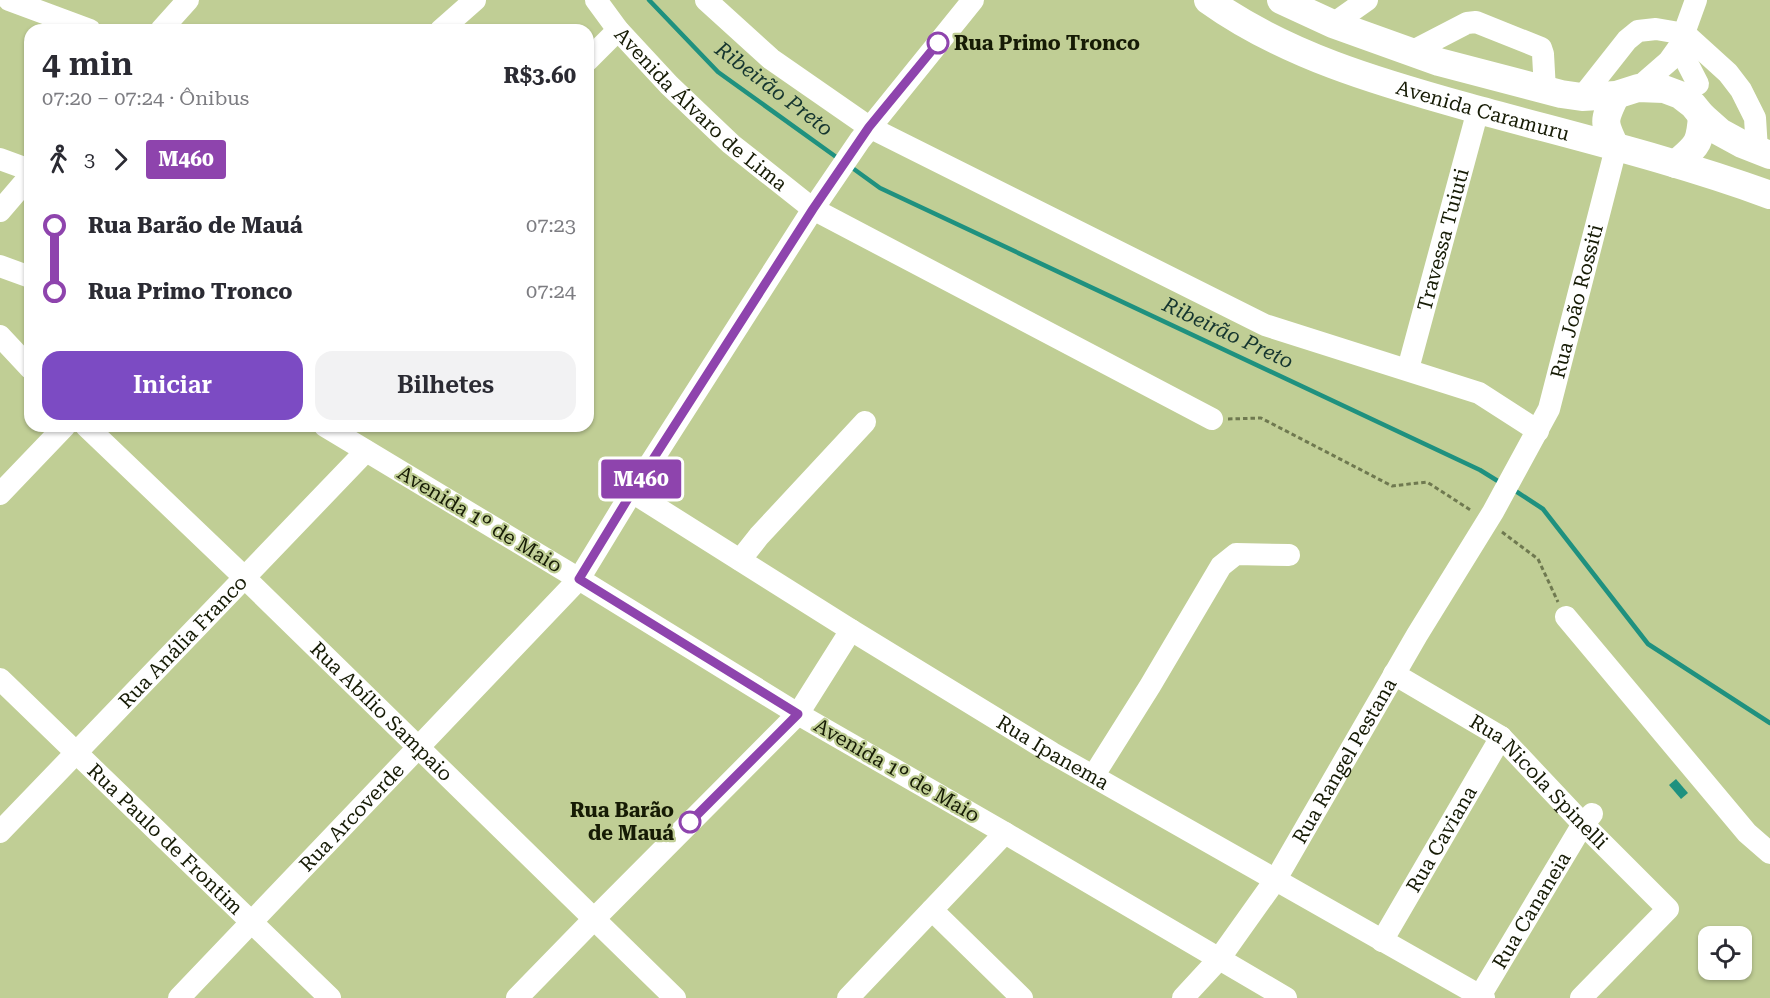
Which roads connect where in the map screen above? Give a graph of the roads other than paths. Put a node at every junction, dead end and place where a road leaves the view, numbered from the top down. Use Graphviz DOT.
graph roads {
  1 [pos="9,0"];
  2 [pos="188,0"];
  3 [pos="475,0"];
  4 [pos="596,0"];
  5 [pos="706,0"];
  6 [pos="973,0"];
  7 [pos="1208,0"];
  8 [pos="1281,0"];
  9 [pos="1367,0"];
  10 [pos="1696,0"];
  11 [pos="74,24"];
  12 [pos="166,24"];
  13 [pos="448,24"];
  14 [pos="1333,24"];
  15 [pos="618,30"];
  16 [pos="1682,40"];
  17 [pos="1411,52"];
  18 [pos="594,54"];
  19 [pos="1698,84"];
  20 [pos="1545,90"];
  21 [pos="1627,92"];
  22 [pos="1582,97"];
  23 [pos="1478,110"];
  24 [pos="1702,116"];
  25 [pos="864,133"];
  26 [pos="1616,148"];
  27 [pos="1764,153"];
  28 [pos="0,159"];
  29 [pos="1676,164"];
  30 [pos="24,168"];
  31 [pos="24,183"];
  32 [pos="1770,195"];
  33 [pos="813,209"];
  34 [pos="0,211"];
  35 [pos="0,266"];
  36 [pos="24,275"];
  37 [pos="0,336"];
  38 [pos="24,362"];
  39 [pos="1408,369"];
  40 [pos="1212,419"];
  41 [pos="865,422"];
  42 [pos="1538,431"];
  43 [pos="59,432"];
  44 [pos="92,432"];
  45 [pos="335,432"];
  46 [pos="366,451"];
  47 [pos="1526,452"];
  48 [pos="632,492"];
  49 [pos="0,494"];
  50 [pos="1289,555"];
  51 [pos="740,560"];
  52 [pos="244,577"];
  53 [pos="579,579"];
  54 [pos="1566,617"];
  55 [pos="851,630"];
  56 [pos="1395,674"];
  57 [pos="0,679"];
  58 [pos="798,714"];
  59 [pos="1501,737"];
  60 [pos="418,747"];
  61 [pos="76,752"];
  62 [pos="1094,775"];
  63 [pos="1587,819"];
  64 [pos="0,832"];
  65 [pos="1005,833"];
  66 [pos="1770,853"];
  67 [pos="1276,879"];
  68 [pos="932,910"];
  69 [pos="594,919"];
  70 [pos="252,921"];
  71 [pos="1382,941"];
  72 [pos="1219,958"];
  73 [pos="1482,997"];
  74 [pos="179,998"];
  75 [pos="330,998"];
  76 [pos="517,998"];
  77 [pos="675,998"];
  78 [pos="848,998"];
  79 [pos="1022,998"];
  80 [pos="1183,998"];
  81 [pos="1286,998"];
  82 [pos="1581,998"];
  1 -- 11 [label="street"];
  2 -- 12 [label="street"];
  3 -- 13 [label="street"];
  4 -- 15 [label="street, Avenida Álvaro de Lima"];
  5 -- 25 [label="street"];
  6 -- 25 [label="street"];
  7 -- 23 [label="main road, Avenida Caramuru"];
  8 -- 14 [label="main road, Avenida Caramuru"];
  9 -- 14 [label="street"];
  10 -- 16 [label="street"];
  14 -- 17 [label="main road, Avenida Caramuru"];
  15 -- 18 [label="street"];
  15 -- 33 [label="street, Avenida Álvaro de Lima"];
  16 -- 19 [label="street"];
  16 -- 21 [label="street"];
  16 -- 22 [label="street"];
  16 -- 27 [label="street"];
  17 -- 20 [label="main road, Avenida Caramuru"];
  17 -- 20 [label="street"];
  20 -- 22 [label="main road, Avenida Caramuru"];
  21 -- 22 [label="main road, Avenida Caramuru"];
  21 -- 24 [label="main road, Avenida Caramuru"];
  21 -- 26 [label="main road"];
  23 -- 26 [label="main road, Avenida Caramuru"];
  23 -- 39 [label="street, Travessa Tuiuti"];
  24 -- 27 [label="main road, Avenida Caramuru"];
  24 -- 29 [label="main road"];
  25 -- 33 [label="street"];
  25 -- 39 [label="street"];
  26 -- 29 [label="main road, Avenida Caramuru"];
  26 -- 42 [label="street, Rua João Rossiti"];
  28 -- 30 [label="street"];
  29 -- 32 [label="main road, Avenida Caramuru"];
  31 -- 34 [label="street"];
  33 -- 40 [label="street, Avenida Álvaro de Lima"];
  33 -- 48 [label="street"];
  35 -- 36 [label="street"];
  37 -- 38 [label="street"];
  39 -- 42 [label="street"];
  41 -- 51 [label="street"];
  42 -- 47 [label="street, Rua João Rossiti"];
  43 -- 49 [label="street"];
  44 -- 52 [label="street, Rua Abílio Sampaio"];
  45 -- 46 [label="street, Avenida 1º de Maio"];
  46 -- 52 [label="street, Rua Anália Franco"];
  46 -- 53 [label="street, Avenida 1º de Maio"];
  47 -- 56 [label="street, Rua Rangel Pestana"];
  48 -- 51 [label="street, Rua Ipanema"];
  48 -- 53 [label="street, Rua Arcoverde"];
  50 -- 62 [label="street"];
  51 -- 55 [label="street, Rua Ipanema"];
  52 -- 60 [label="street, Rua Abílio Sampaio"];
  52 -- 61 [label="street, Rua Anália Franco"];
  53 -- 58 [label="street, Avenida 1º de Maio"];
  53 -- 60 [label="street, Rua Arcoverde"];
  54 -- 66 [label="street"];
  55 -- 58 [label="street"];
  55 -- 62 [label="street, Rua Ipanema"];
  56 -- 59 [label="street, Rua Nicola Spinelli"];
  56 -- 67 [label="street, Rua Rangel Pestana"];
  57 -- 61 [label="street, Rua Paulo de Frontim"];
  58 -- 65 [label="street, Avenida 1º de Maio"];
  58 -- 69 [label="street"];
  59 -- 63 [label="street, Rua Nicola Spinelli"];
  59 -- 71 [label="street, Rua Caviana"];
  60 -- 69 [label="street, Rua Abílio Sampaio"];
  60 -- 70 [label="street, Rua Arcoverde"];
  61 -- 64 [label="street, Rua Anália Franco"];
  61 -- 70 [label="street, Rua Paulo de Frontim"];
  62 -- 67 [label="street, Rua Ipanema"];
  63 -- 73 [label="street, Rua Cananeia"];
  63 -- 82 [label="street, Rua Nicola Spinelli"];
  65 -- 68 [label="street"];
  65 -- 72 [label="street, Avenida 1º de Maio"];
  67 -- 71 [label="street, Rua Ipanema"];
  67 -- 72 [label="street, Rua Rangel Pestana"];
  68 -- 78 [label="street"];
  68 -- 79 [label="street"];
  69 -- 76 [label="street"];
  69 -- 77 [label="street, Rua Abílio Sampaio"];
  70 -- 74 [label="street, Rua Arcoverde"];
  70 -- 75 [label="street, Rua Paulo de Frontim"];
  71 -- 73 [label="street, Rua Ipanema"];
  72 -- 80 [label="street, Rua Rangel Pestana"];
  72 -- 81 [label="street, Avenida 1º de Maio"];
}
